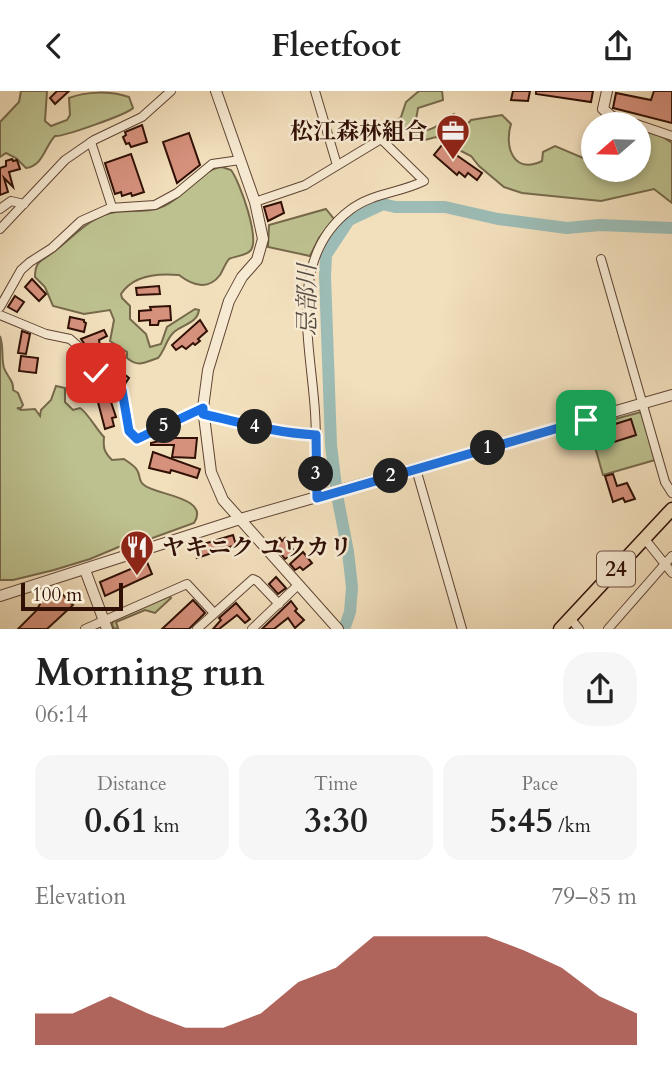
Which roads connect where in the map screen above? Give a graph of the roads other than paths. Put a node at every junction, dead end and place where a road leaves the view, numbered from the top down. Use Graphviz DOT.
graph roads {
  1 [pos="171,91"];
  2 [pos="216,91"];
  3 [pos="315,91"];
  4 [pos="607,91"];
  5 [pos="606,112"];
  6 [pos="651,129"];
  7 [pos="672,136"];
  8 [pos="91,142"];
  9 [pos="240,160"];
  10 [pos="337,165"];
  11 [pos="255,202"];
  12 [pos="24,204"];
  13 [pos="112,207"];
  14 [pos="0,208"];
  15 [pos="0,229"];
  16 [pos="601,259"];
  17 [pos="0,307"];
  18 [pos="0,315"];
  19 [pos="672,395"];
  20 [pos="642,404"];
  21 [pos="203,411"];
  22 [pos="316,435"];
  23 [pos="415,469"];
  24 [pos="672,493"];
  25 [pos="318,497"];
  26 [pos="672,509"];
  27 [pos="240,519"];
  28 [pos="644,538"];
  29 [pos="669,560"];
  30 [pos="85,570"];
  31 [pos="672,573"];
  32 [pos="298,585"];
  33 [pos="0,596"];
  34 [pos="279,604"];
  35 [pos="214,613"];
  36 [pos="569,618"];
  37 [pos="106,625"];
  38 [pos="85,629"];
  39 [pos="197,629"];
  40 [pos="252,629"];
  41 [pos="338,629"];
  42 [pos="462,629"];
  43 [pos="559,629"];
  44 [pos="579,629"];
  45 [pos="608,629"];
  1 -- 8 [label="street"];
  2 -- 9 [label="street"];
  3 -- 10 [label="street"];
  4 -- 5 [label="street"];
  6 -- 7 [label="street"];
  8 -- 12 [label="street"];
  8 -- 13 [label="street"];
  9 -- 11 [label="street"];
  9 -- 13 [label="street"];
  10 -- 11 [label="street"];
  10 -- 22 [label="street"];
  11 -- 21 [label="street"];
  12 -- 14 [label="street"];
  12 -- 15 [label="street"];
  13 -- 17 [label="street"];
  16 -- 20 [label="street"];
  18 -- 21 [label="street"];
  19 -- 20 [label="street"];
  20 -- 23 [label="street"];
  20 -- 24 [label="street"];
  21 -- 22 [label="street"];
  21 -- 27 [label="street"];
  22 -- 25 [label="street"];
  23 -- 25 [label="street"];
  23 -- 42 [label="street"];
  25 -- 27 [label="street"];
  26 -- 28 [label="main road, 24"];
  27 -- 30 [label="street"];
  27 -- 32 [label="street"];
  28 -- 29 [label="street"];
  28 -- 36 [label="main road, 24"];
  29 -- 31 [label="street"];
  29 -- 45 [label="street"];
  30 -- 33 [label="street"];
  30 -- 37 [label="street"];
  32 -- 34 [label="street"];
  32 -- 41 [label="street"];
  34 -- 35 [label="street"];
  34 -- 40 [label="street"];
  35 -- 37 [label="street"];
  35 -- 39 [label="street"];
  36 -- 43 [label="main road, 24"];
  36 -- 44 [label="street"];
  37 -- 38 [label="street"];
}
